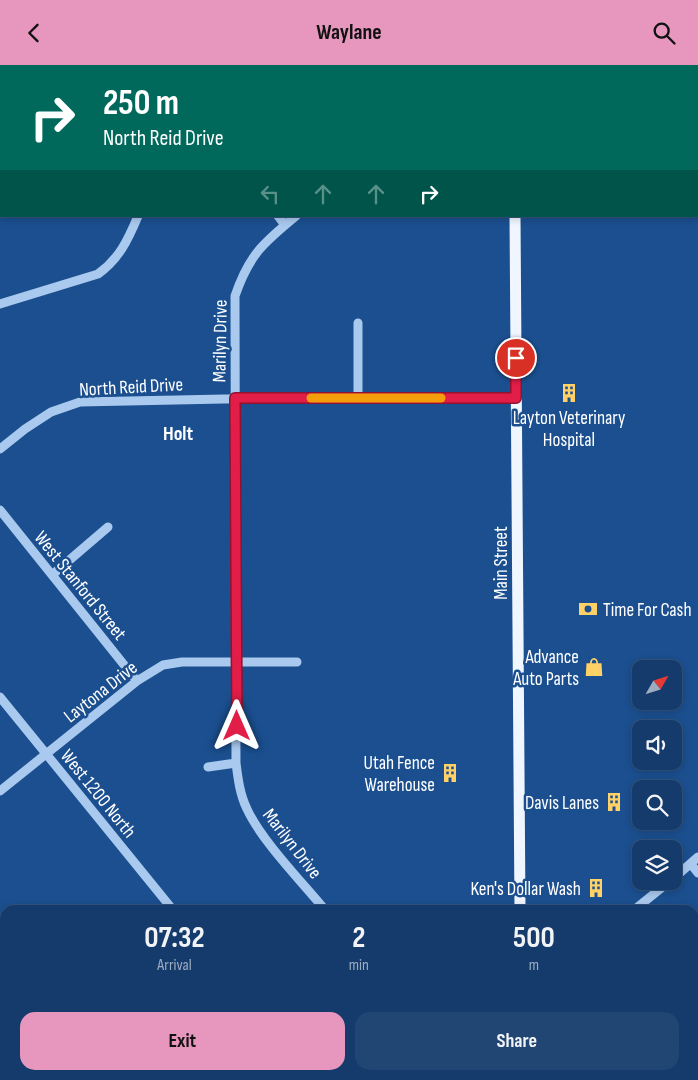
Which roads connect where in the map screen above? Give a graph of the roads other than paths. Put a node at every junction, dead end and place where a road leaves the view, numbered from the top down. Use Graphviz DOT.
graph roads {
  1 [pos="138,217"];
  2 [pos="279,217"];
  3 [pos="295,217"];
  4 [pos="515,217"];
  5 [pos="286,225"];
  6 [pos="0,304"];
  7 [pos="358,323"];
  8 [pos="235,398"];
  9 [pos="358,398"];
  10 [pos="516,398"];
  11 [pos="0,449"];
  12 [pos="0,511"];
  13 [pos="108,527"];
  14 [pos="52,575"];
  15 [pos="237,661"];
  16 [pos="297,662"];
  17 [pos="137,681"];
  18 [pos="0,697"];
  19 [pos="46,754"];
  20 [pos="236,763"];
  21 [pos="208,767"];
  22 [pos="0,791"];
  23 [pos="694,861"];
  24 [pos="682,871"];
  25 [pos="698,873"];
  26 [pos="659,890"];
  27 [pos="170,905"];
  28 [pos="321,905"];
  29 [pos="520,905"];
  30 [pos="640,905"];
  1 -- 6 [label="street"];
  2 -- 5 [label="street"];
  3 -- 5 [label="street, Marilyn Drive"];
  4 -- 10 [label="main road, Main Street"];
  5 -- 8 [label="street, Marilyn Drive"];
  7 -- 9 [label="street"];
  8 -- 9 [label="street, North Reid Drive"];
  8 -- 11 [label="street, North Reid Drive"];
  8 -- 15 [label="street, Marilyn Drive"];
  9 -- 10 [label="street, North Reid Drive"];
  10 -- 29 [label="main road, Main Street"];
  12 -- 14 [label="street, West Stanford Street"];
  13 -- 14 [label="street"];
  14 -- 17 [label="street, West Stanford Street"];
  15 -- 16 [label="street, Laytona Drive"];
  15 -- 17 [label="street, Laytona Drive"];
  15 -- 20 [label="street, Marilyn Drive"];
  17 -- 19 [label="street, Laytona Drive"];
  18 -- 19 [label="street, West 1200 North"];
  19 -- 22 [label="street, Laytona Drive"];
  19 -- 27 [label="street, West 1200 North"];
  20 -- 21 [label="street"];
  20 -- 28 [label="street, Marilyn Drive"];
  23 -- 24 [label="street"];
  23 -- 25 [label="street"];
  26 -- 30 [label="street"];
}
